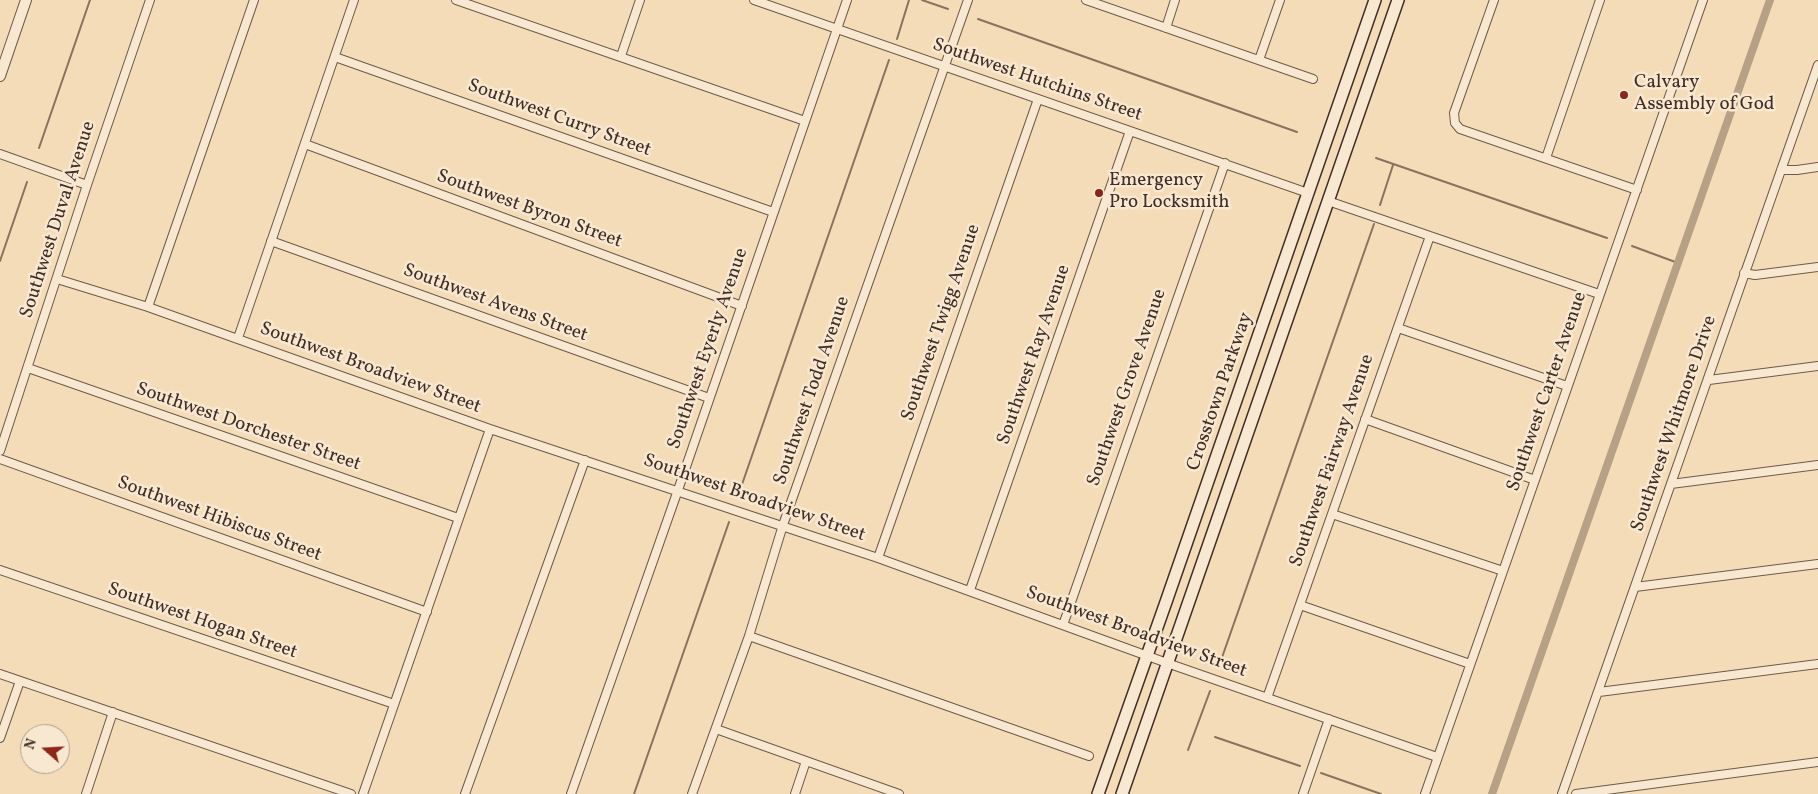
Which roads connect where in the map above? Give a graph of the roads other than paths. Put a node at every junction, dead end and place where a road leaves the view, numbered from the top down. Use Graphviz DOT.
graph roads {
  1 [pos="26,0"];
  2 [pos="150,0"];
  3 [pos="254,0"];
  4 [pos="354,0"];
  5 [pos="456,0"];
  6 [pos="640,0"];
  7 [pos="754,0"];
  8 [pos="847,0"];
  9 [pos="968,0"];
  10 [pos="1086,0"];
  11 [pos="1175,0"];
  12 [pos="1280,0"];
  13 [pos="1376,0"];
  14 [pos="1398,0"];
  15 [pos="1494,0"];
  16 [pos="1600,0"];
  17 [pos="1703,0"];
  18 [pos="837,28"];
  19 [pos="1166,28"];
  20 [pos="4,52"];
  21 [pos="621,56"];
  22 [pos="335,57"];
  23 [pos="1259,60"];
  24 [pos="944,66"];
  25 [pos="1818,66"];
  26 [pos="0,76"];
  27 [pos="1312,79"];
  28 [pos="1038,99"];
  29 [pos="805,121"];
  30 [pos="1130,131"];
  31 [pos="305,144"];
  32 [pos="0,154"];
  33 [pos="1546,158"];
  34 [pos="1225,163"];
  35 [pos="1818,167"];
  36 [pos="1781,170"];
  37 [pos="87,185"];
  38 [pos="1637,190"];
  39 [pos="1308,193"];
  40 [pos="1328,201"];
  41 [pos="773,212"];
  42 [pos="1430,236"];
  43 [pos="271,241"];
  44 [pos="1818,267"];
  45 [pos="1744,273"];
  46 [pos="57,280"];
  47 [pos="1599,294"];
  48 [pos="742,306"];
  49 [pos="148,307"];
  50 [pos="1398,328"];
  51 [pos="238,338"];
  52 [pos="1818,366"];
  53 [pos="28,368"];
  54 [pos="1709,380"];
  55 [pos="1567,386"];
  56 [pos="709,398"];
  57 [pos="1366,419"];
  58 [pos="490,429"];
  59 [pos="0,451"];
  60 [pos="0,459"];
  61 [pos="585,460"];
  62 [pos="1818,465"];
  63 [pos="1535,480"];
  64 [pos="1671,484"];
  65 [pos="678,490"];
  66 [pos="1332,514"];
  67 [pos="458,518"];
  68 [pos="783,525"];
  69 [pos="878,558"];
  70 [pos="1818,564"];
  71 [pos="0,570"];
  72 [pos="1503,572"];
  73 [pos="1635,587"];
  74 [pos="970,590"];
  75 [pos="1300,605"];
  76 [pos="427,612"];
  77 [pos="1063,625"];
  78 [pos="749,636"];
  79 [pos="1147,656"];
  80 [pos="1167,663"];
  81 [pos="1470,664"];
  82 [pos="1818,664"];
  83 [pos="0,674"];
  84 [pos="20,681"];
  85 [pos="1599,692"];
  86 [pos="1268,698"];
  87 [pos="394,704"];
  88 [pos="113,712"];
  89 [pos="1329,719"];
  90 [pos="716,729"];
  91 [pos="0,738"];
  92 [pos="1089,756"];
  93 [pos="1437,757"];
  94 [pos="806,761"];
  95 [pos="1818,762"];
  96 [pos="86,794"];
  97 [pos="350,794"];
  98 [pos="363,794"];
  99 [pos="466,794"];
  100 [pos="571,794"];
  101 [pos="692,794"];
  102 [pos="795,794"];
  103 [pos="899,794"];
  104 [pos="1098,794"];
  105 [pos="1122,794"];
  106 [pos="1303,794"];
  107 [pos="1424,794"];
  108 [pos="1562,794"];
  109 [pos="1576,794"];
  1 -- 20 [label="street"];
  2 -- 37 [label="street, Southwest Duval Avenue"];
  3 -- 49 [label="street"];
  4 -- 22 [label="street"];
  5 -- 21 [label="street"];
  6 -- 21 [label="street"];
  7 -- 18 [label="street, Southwest Hutchins Street"];
  8 -- 18 [label="street, Southwest Eyerly Avenue"];
  9 -- 24 [label="street, Southwest Todd Avenue"];
  10 -- 19 [label="street"];
  11 -- 19 [label="street"];
  12 -- 23 [label="street"];
  13 -- 39 [label="main road, Crosstown Parkway"];
  14 -- 40 [label="main road, Crosstown Parkway"];
  15 -- 33 [label="street"];
  16 -- 33 [label="street"];
  17 -- 38 [label="street, Southwest Carter Avenue"];
  18 -- 24 [label="street, Southwest Hutchins Street"];
  18 -- 29 [label="street, Southwest Eyerly Avenue"];
  19 -- 23 [label="street"];
  20 -- 26 [label="street"];
  21 -- 29 [label="street"];
  22 -- 31 [label="street"];
  22 -- 41 [label="street, Southwest Curry Street"];
  23 -- 27 [label="street"];
  24 -- 28 [label="street, Southwest Hutchins Street"];
  24 -- 68 [label="street, Southwest Todd Avenue"];
  25 -- 36 [label="street, Southwest Whitmore Drive"];
  28 -- 30 [label="street, Southwest Hutchins Street"];
  28 -- 69 [label="street, Southwest Twigg Avenue"];
  29 -- 41 [label="street, Southwest Eyerly Avenue"];
  30 -- 34 [label="street, Southwest Hutchins Street"];
  30 -- 74 [label="street, Southwest Ray Avenue"];
  31 -- 43 [label="street"];
  31 -- 48 [label="street, Southwest Byron Street"];
  32 -- 37 [label="street"];
  33 -- 38 [label="street"];
  34 -- 39 [label="street, Southwest Hutchins Street"];
  34 -- 77 [label="street, Southwest Grove Avenue"];
  35 -- 36 [label="street"];
  36 -- 45 [label="street, Southwest Whitmore Drive"];
  37 -- 46 [label="street, Southwest Duval Avenue"];
  38 -- 47 [label="street, Southwest Carter Avenue"];
  39 -- 79 [label="main road, Crosstown Parkway"];
  40 -- 42 [label="street"];
  40 -- 80 [label="main road, Crosstown Parkway"];
  41 -- 48 [label="street, Southwest Eyerly Avenue"];
  42 -- 47 [label="street"];
  42 -- 50 [label="street, Southwest Fairway Avenue"];
  43 -- 51 [label="street"];
  43 -- 56 [label="street, Southwest Avens Street"];
  44 -- 45 [label="street"];
  45 -- 54 [label="street, Southwest Whitmore Drive"];
  46 -- 49 [label="street, Southwest Broadview Street"];
  46 -- 53 [label="street, Southwest Duval Avenue"];
  47 -- 55 [label="street, Southwest Carter Avenue"];
  48 -- 56 [label="street, Southwest Eyerly Avenue"];
  49 -- 51 [label="street, Southwest Broadview Street"];
  50 -- 55 [label="street"];
  50 -- 57 [label="street, Southwest Fairway Avenue"];
  51 -- 58 [label="street, Southwest Broadview Street"];
  52 -- 54 [label="street"];
  53 -- 59 [label="street, Southwest Duval Avenue"];
  53 -- 67 [label="street, Southwest Dorchester Street"];
  54 -- 64 [label="street, Southwest Whitmore Drive"];
  55 -- 63 [label="street, Southwest Carter Avenue"];
  56 -- 65 [label="street, Southwest Eyerly Avenue"];
  57 -- 63 [label="street"];
  57 -- 66 [label="street, Southwest Fairway Avenue"];
  58 -- 61 [label="street, Southwest Broadview Street"];
  58 -- 67 [label="street"];
  60 -- 76 [label="street, Southwest Hibiscus Street"];
  61 -- 65 [label="street, Southwest Broadview Street"];
  61 -- 99 [label="street"];
  62 -- 64 [label="street"];
  63 -- 72 [label="street, Southwest Carter Avenue"];
  64 -- 73 [label="street, Southwest Whitmore Drive"];
  65 -- 68 [label="street, Southwest Broadview Street"];
  65 -- 100 [label="street, Southwest Eyerly Avenue"];
  66 -- 72 [label="street"];
  66 -- 75 [label="street, Southwest Fairway Avenue"];
  67 -- 76 [label="street"];
  68 -- 69 [label="street, Southwest Broadview Street"];
  68 -- 78 [label="street, Southwest Todd Avenue"];
  69 -- 74 [label="street, Southwest Broadview Street"];
  70 -- 73 [label="street"];
  71 -- 87 [label="street, Southwest Hogan Street"];
  72 -- 81 [label="street, Southwest Carter Avenue"];
  73 -- 85 [label="street, Southwest Whitmore Drive"];
  74 -- 77 [label="street, Southwest Broadview Street"];
  75 -- 81 [label="street"];
  75 -- 86 [label="street, Southwest Fairway Avenue"];
  76 -- 87 [label="street"];
  77 -- 79 [label="street, Southwest Broadview Street"];
  78 -- 90 [label="street, Southwest Todd Avenue"];
  78 -- 92 [label="street"];
  79 -- 80 [label="street, Southwest Broadview Street"];
  79 -- 104 [label="main road, Crosstown Parkway"];
  80 -- 86 [label="street, Southwest Broadview Street"];
  80 -- 105 [label="main road, Crosstown Parkway"];
  81 -- 93 [label="street, Southwest Carter Avenue"];
  82 -- 85 [label="street"];
  83 -- 84 [label="street"];
  84 -- 88 [label="street"];
  84 -- 91 [label="street"];
  85 -- 108 [label="street, Southwest Whitmore Drive"];
  86 -- 89 [label="street, Southwest Broadview Street"];
  87 -- 98 [label="street"];
  88 -- 96 [label="street"];
  88 -- 97 [label="street"];
  89 -- 93 [label="street, Southwest Broadview Street"];
  89 -- 106 [label="street"];
  90 -- 94 [label="street"];
  90 -- 101 [label="street, Southwest Todd Avenue"];
  93 -- 107 [label="street, Southwest Carter Avenue"];
  94 -- 102 [label="street"];
  94 -- 103 [label="street"];
  95 -- 109 [label="street"];
}
